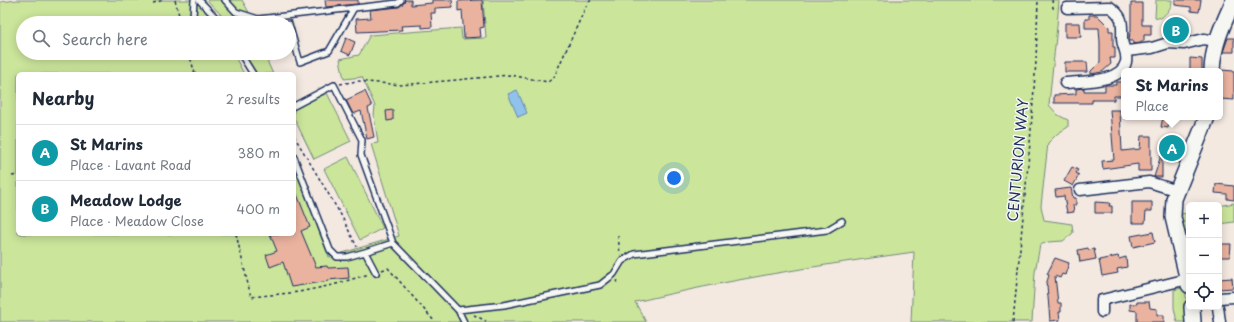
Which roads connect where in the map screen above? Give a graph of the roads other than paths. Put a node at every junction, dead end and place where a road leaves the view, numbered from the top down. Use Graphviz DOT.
graph roads {
  1 [pos="194,0"];
  2 [pos="199,0"];
  3 [pos="225,0"];
  4 [pos="401,0"];
  5 [pos="1234,0"];
  6 [pos="354,8"];
  7 [pos="1067,8"];
  8 [pos="193,16"];
  9 [pos="214,16"];
  10 [pos="249,16"];
  11 [pos="287,16"];
  12 [pos="1216,41"];
  13 [pos="296,48"];
  14 [pos="1127,51"];
  15 [pos="244,60"];
  16 [pos="1123,68"];
  17 [pos="1212,68"];
  18 [pos="1121,71"];
  19 [pos="252,72"];
  20 [pos="1065,83"];
  21 [pos="296,105"];
  22 [pos="1206,120"];
  23 [pos="296,162"];
  24 [pos="1080,190"];
  25 [pos="1178,191"];
  26 [pos="842,221"];
  27 [pos="393,243"];
  28 [pos="362,253"];
  29 [pos="376,272"];
  30 [pos="1187,274"];
  31 [pos="1186,283"];
  32 [pos="1234,297"];
  33 [pos="1222,298"];
  34 [pos="1192,310"];
  35 [pos="1218,310"];
  36 [pos="459,312"];
  37 [pos="1102,312"];
  38 [pos="464,322"];
  39 [pos="1193,322"];
  40 [pos="1220,322"];
  1 -- 8 [label="lane"];
  2 -- 9 [label="lane"];
  3 -- 10 [label="lane"];
  4 -- 6 [label="lane"];
  5 -- 12 [label="main road"];
  6 -- 11 [label="lane"];
  6 -- 13 [label="lane"];
  7 -- 14 [label="street"];
  12 -- 14 [label="street"];
  12 -- 17 [label="main road"];
  14 -- 16 [label="street"];
  15 -- 19 [label="lane"];
  18 -- 20 [label="street"];
  21 -- 27 [label="lane"];
  22 -- 25 [label="main road"];
  23 -- 28 [label="lane"];
  24 -- 25 [label="street"];
  25 -- 30 [label="main road"];
  26 -- 36 [label="lane"];
  27 -- 28 [label="lane"];
  27 -- 36 [label="lane"];
  28 -- 29 [label="lane"];
  31 -- 37 [label="street"];
  32 -- 33 [label="street"];
  34 -- 39 [label="main road"];
  35 -- 40 [label="street"];
  36 -- 38 [label="lane"];
}
